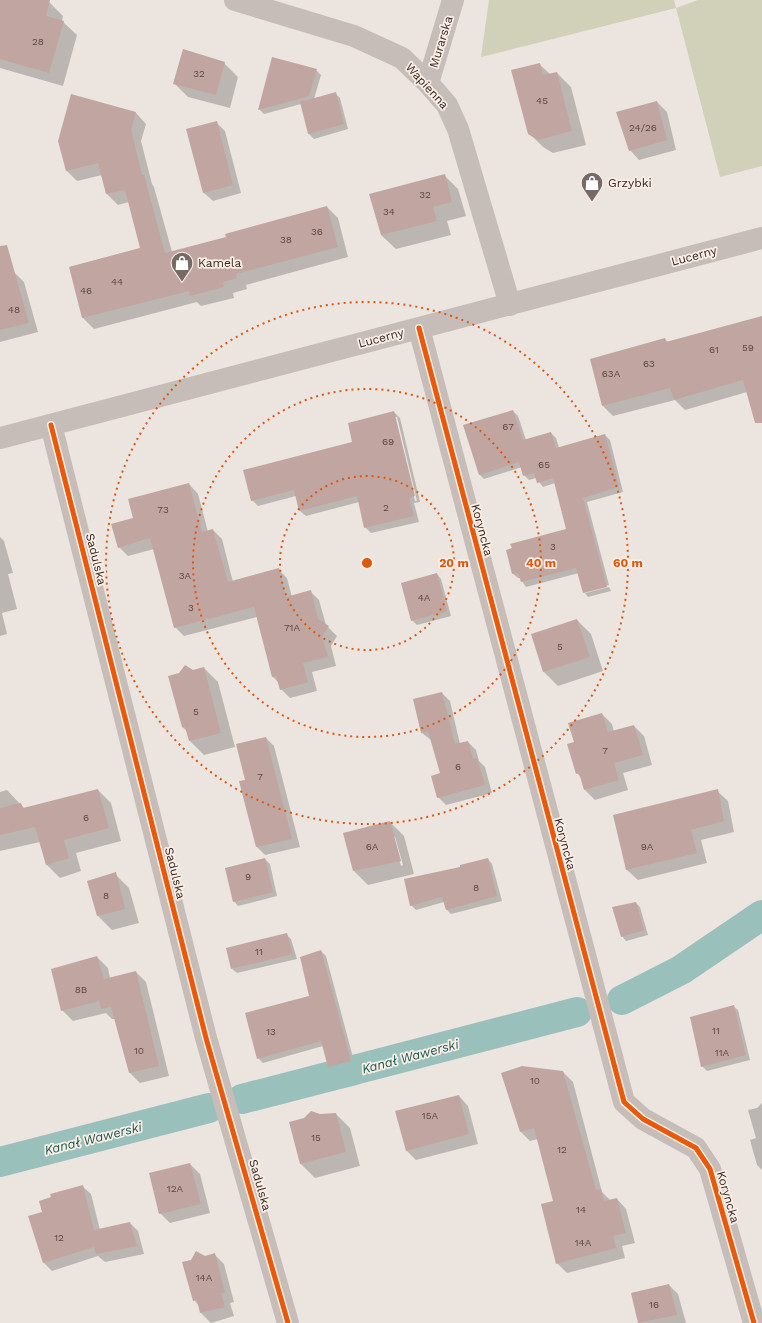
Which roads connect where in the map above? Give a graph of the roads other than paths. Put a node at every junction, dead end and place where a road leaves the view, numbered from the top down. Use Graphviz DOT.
graph roads {
  1 [pos="235,0"];
  2 [pos="453,0"];
  3 [pos="428,84"];
  4 [pos="762,238"];
  5 [pos="510,306"];
  6 [pos="419,328"];
  7 [pos="51,425"];
  8 [pos="0,438"];
  9 [pos="288,1323"];
  10 [pos="754,1323"];
  1 -- 3 [label="street, Wapienna"];
  2 -- 3 [label="street, Murarska"];
  3 -- 5 [label="street, Wapienna"];
  4 -- 5 [label="street, Lucerny"];
  5 -- 6 [label="street, Lucerny"];
  6 -- 7 [label="street, Lucerny"];
  6 -- 10 [label="street, Koryncka"];
  7 -- 8 [label="street, Lucerny"];
  7 -- 9 [label="street, Sadulska"];
}
